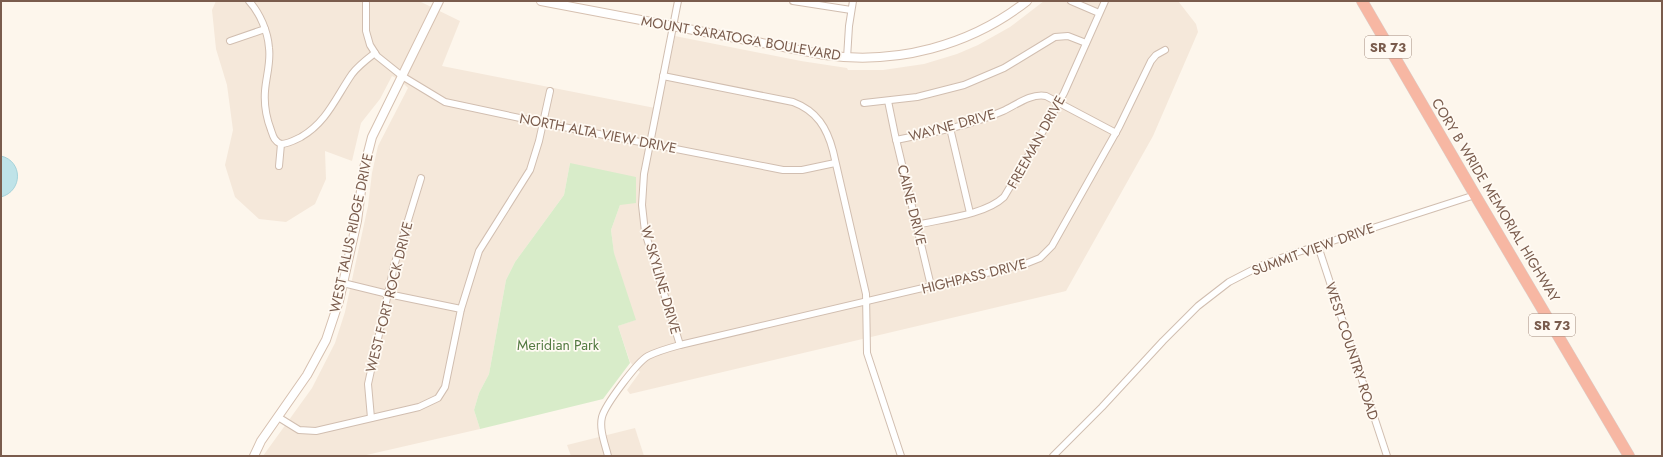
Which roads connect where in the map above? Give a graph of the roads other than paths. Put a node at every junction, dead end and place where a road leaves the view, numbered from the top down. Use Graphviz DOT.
graph roads {
  1 [pos="249,1"];
  2 [pos="540,1"];
  3 [pos="678,1"];
  4 [pos="793,1"];
  5 [pos="853,1"];
  6 [pos="1027,1"];
  7 [pos="1071,1"];
  8 [pos="1105,1"];
  9 [pos="1362,1"];
  10 [pos="438,2"];
  11 [pos="366,3"];
  12 [pos="851,10"];
  13 [pos="1099,13"];
  14 [pos="673,26"];
  15 [pos="265,29"];
  16 [pos="230,41"];
  17 [pos="1086,43"];
  18 [pos="1165,50"];
  19 [pos="375,53"];
  20 [pos="847,58"];
  21 [pos="402,76"];
  22 [pos="663,76"];
  23 [pos="550,91"];
  24 [pos="888,101"];
  25 [pos="864,103"];
  26 [pos="1058,103"];
  27 [pos="543,123"];
  28 [pos="950,128"];
  29 [pos="1116,133"];
  30 [pos="896,140"];
  31 [pos="650,143"];
  32 [pos="281,144"];
  33 [pos="835,163"];
  34 [pos="279,166"];
  35 [pos="421,178"];
  36 [pos="1475,195"];
  37 [pos="970,213"];
  38 [pos="916,224"];
  39 [pos="1318,246"];
  40 [pos="343,283"];
  41 [pos="931,286"];
  42 [pos="388,294"];
  43 [pos="866,302"];
  44 [pos="461,309"];
  45 [pos="680,345"];
  46 [pos="278,417"];
  47 [pos="371,418"];
  48 [pos="254,456"];
  49 [pos="608,456"];
  50 [pos="901,456"];
  51 [pos="1053,456"];
  52 [pos="1387,456"];
  53 [pos="1630,456"];
  1 -- 15 [label="street"];
  2 -- 14 [label="street, MOUNT SARATOGA BOULEVARD"];
  3 -- 14 [label="street, W SKYLINE DRIVE"];
  4 -- 12 [label="street"];
  5 -- 12 [label="street"];
  6 -- 20 [label="street, MOUNT SARATOGA BOULEVARD"];
  7 -- 13 [label="street"];
  8 -- 13 [label="street, FREEMAN DRIVE"];
  9 -- 36 [label="highway, CORY B WRIDE MEMORIAL HIGHWAY / SR 73"];
  10 -- 21 [label="street, WEST TALUS RIDGE DRIVE"];
  11 -- 19 [label="street"];
  12 -- 20 [label="street"];
  13 -- 17 [label="street, FREEMAN DRIVE"];
  14 -- 20 [label="street, MOUNT SARATOGA BOULEVARD"];
  14 -- 22 [label="street, W SKYLINE DRIVE"];
  15 -- 16 [label="street"];
  15 -- 32 [label="street"];
  17 -- 24 [label="street"];
  17 -- 26 [label="street, FREEMAN DRIVE"];
  18 -- 29 [label="street, HIGHPASS DRIVE"];
  19 -- 21 [label="street, NORTH ALTA VIEW DRIVE"];
  19 -- 32 [label="street"];
  21 -- 27 [label="street, NORTH ALTA VIEW DRIVE"];
  21 -- 40 [label="street, WEST TALUS RIDGE DRIVE"];
  22 -- 31 [label="street, W SKYLINE DRIVE"];
  22 -- 33 [label="street"];
  23 -- 27 [label="street"];
  24 -- 25 [label="street"];
  24 -- 30 [label="street, CAINE DRIVE"];
  26 -- 28 [label="street, WAYNE DRIVE"];
  26 -- 29 [label="street, WAYNE DRIVE"];
  26 -- 37 [label="street, FREEMAN DRIVE"];
  27 -- 31 [label="street, NORTH ALTA VIEW DRIVE"];
  27 -- 44 [label="street"];
  28 -- 30 [label="street, WAYNE DRIVE"];
  28 -- 37 [label="street"];
  29 -- 41 [label="street, HIGHPASS DRIVE"];
  30 -- 38 [label="street, CAINE DRIVE"];
  31 -- 33 [label="street, NORTH ALTA VIEW DRIVE"];
  31 -- 45 [label="street, W SKYLINE DRIVE"];
  32 -- 34 [label="street"];
  33 -- 43 [label="street"];
  35 -- 42 [label="street, WEST FORT ROCK DRIVE"];
  36 -- 39 [label="street, SUMMIT VIEW DRIVE"];
  36 -- 53 [label="highway, CORY B WRIDE MEMORIAL HIGHWAY / SR 73"];
  37 -- 38 [label="street, FREEMAN DRIVE"];
  38 -- 41 [label="street, CAINE DRIVE"];
  39 -- 51 [label="street, SUMMIT VIEW DRIVE"];
  39 -- 52 [label="street, WEST COUNTRY ROAD"];
  40 -- 42 [label="street"];
  40 -- 46 [label="street, WEST TALUS RIDGE DRIVE"];
  41 -- 43 [label="street, HIGHPASS DRIVE"];
  42 -- 44 [label="street"];
  42 -- 47 [label="street, WEST FORT ROCK DRIVE"];
  43 -- 45 [label="street, HIGHPASS DRIVE"];
  43 -- 50 [label="street"];
  44 -- 47 [label="street"];
  45 -- 49 [label="street, HIGHPASS DRIVE"];
  46 -- 47 [label="street"];
  46 -- 48 [label="street, WEST TALUS RIDGE DRIVE"];
}
